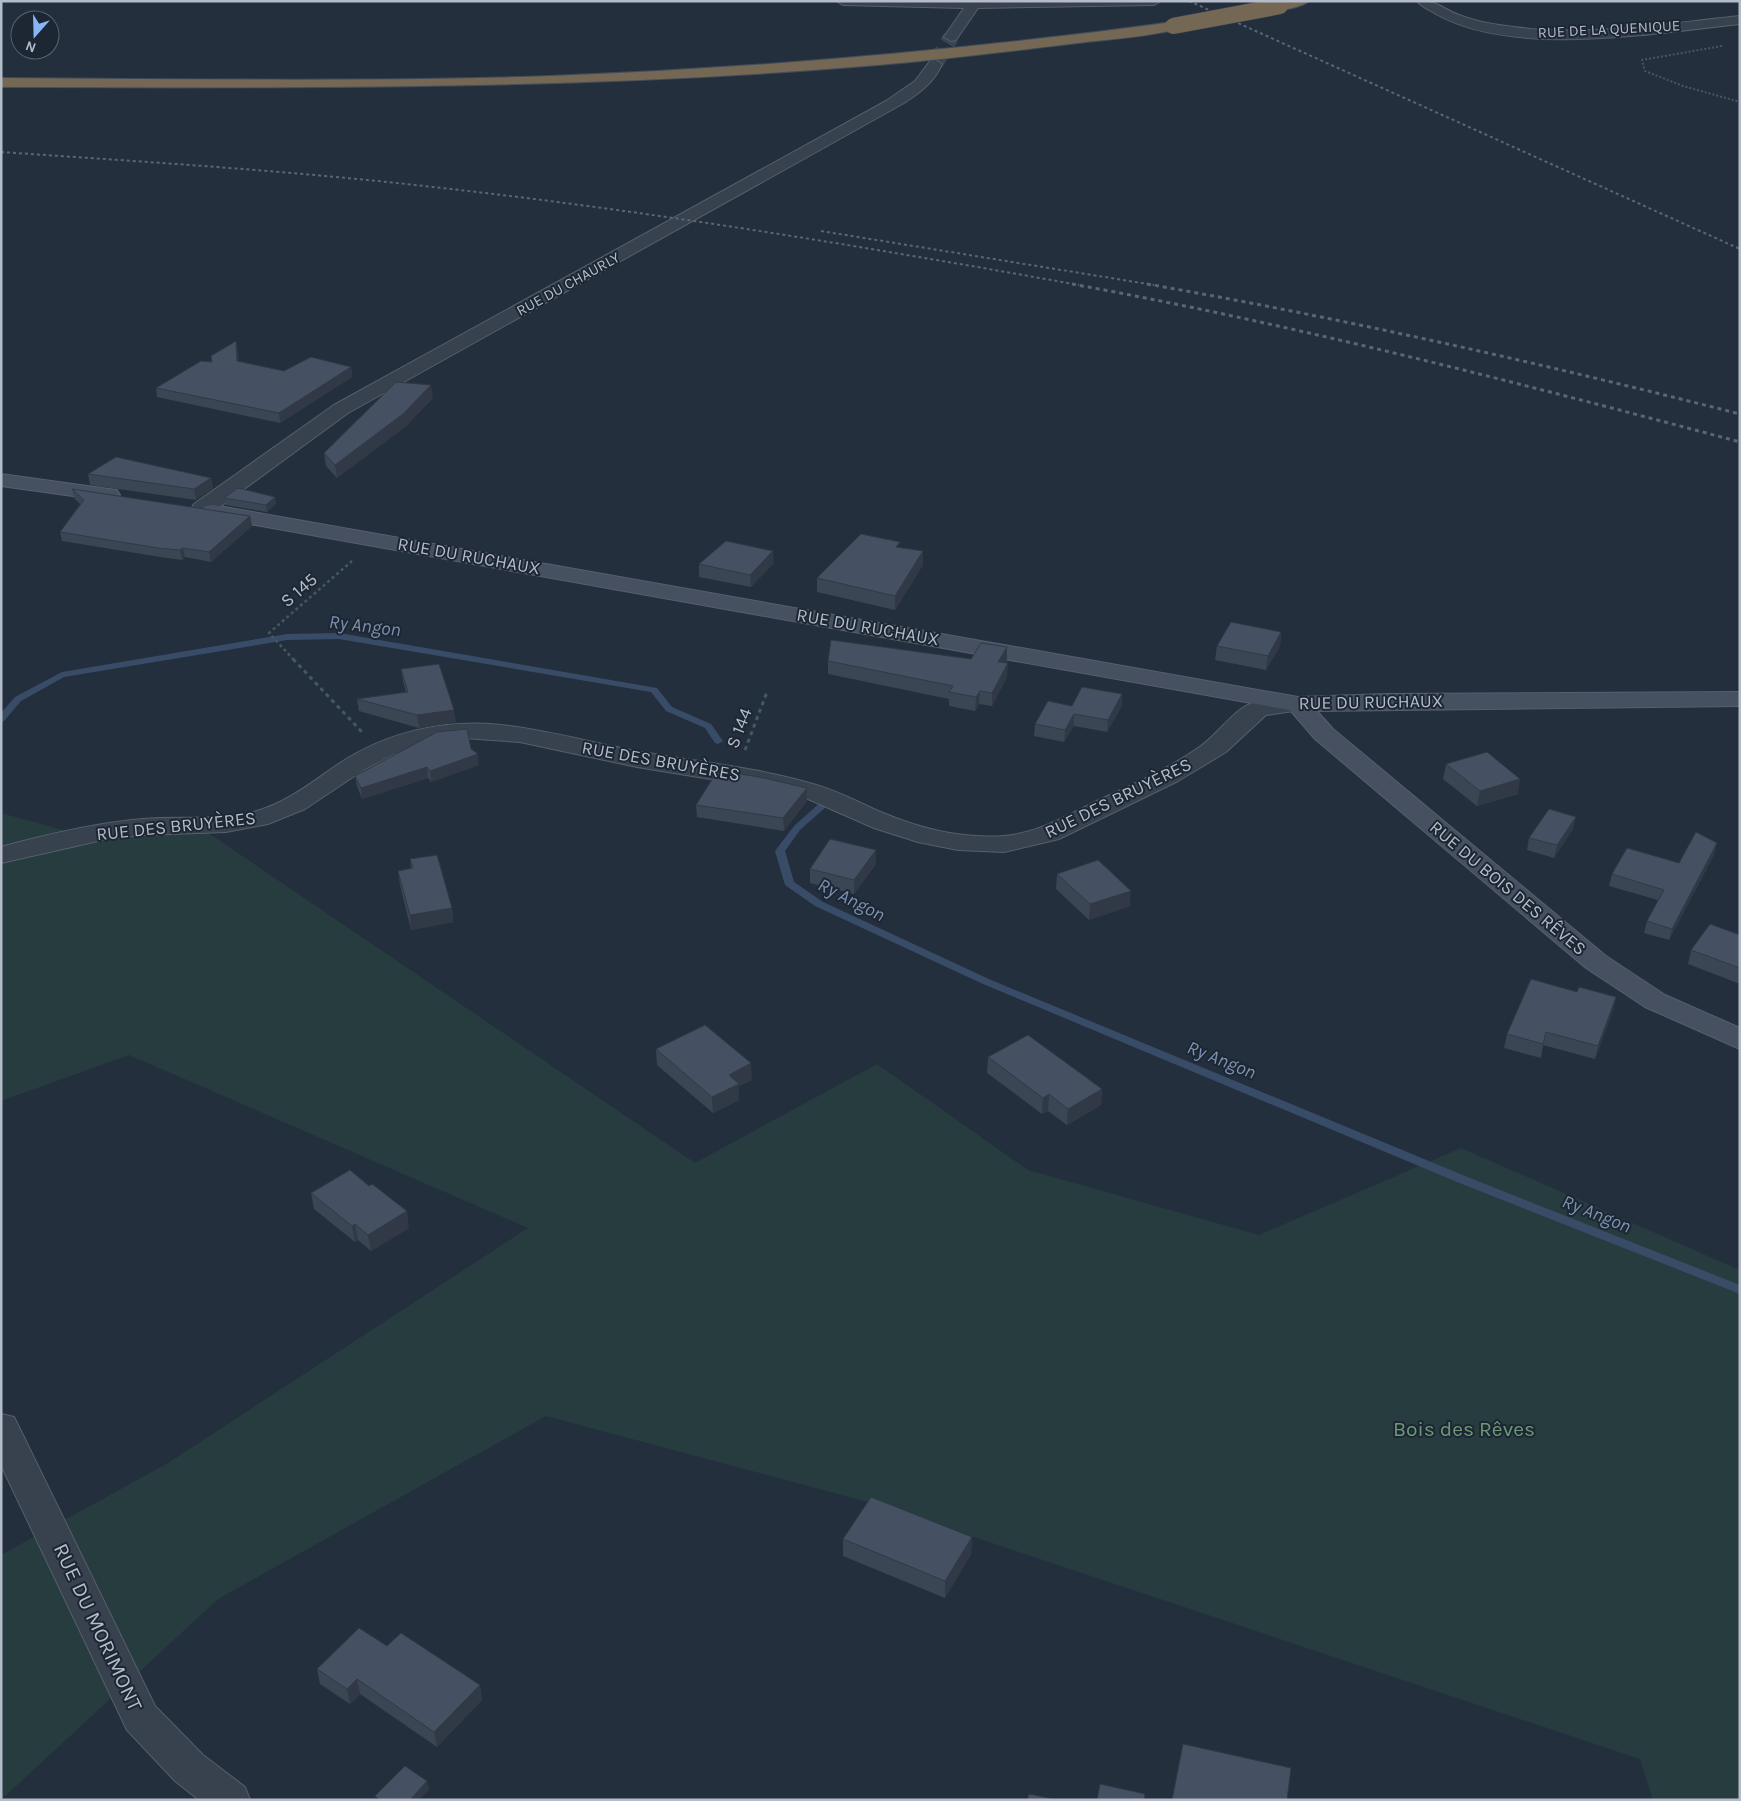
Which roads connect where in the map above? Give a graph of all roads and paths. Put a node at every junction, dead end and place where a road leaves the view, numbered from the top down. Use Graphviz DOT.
graph roads {
  1 [pos="843,1"];
  2 [pos="1251,1"];
  3 [pos="1302,1"];
  4 [pos="1424,1"];
  5 [pos="889,2"];
  6 [pos="1152,2"];
  7 [pos="974,4"];
  8 [pos="1740,20"];
  9 [pos="1167,22"];
  10 [pos="951,37"];
  11 [pos="1728,45"];
  12 [pos="935,64"];
  13 [pos="1,73"];
  14 [pos="1,82"];
  15 [pos="1740,102"];
  16 [pos="1,480"];
  17 [pos="125,498"];
  18 [pos="192,508"];
  19 [pos="348,565"];
  20 [pos="767,692"];
  21 [pos="1740,699"];
  22 [pos="1298,704"];
  23 [pos="380,750"];
  24 [pos="736,774"];
  25 [pos="1,855"];
  26 [pos="1740,1040"];
  27 [pos="1,1427"];
  28 [pos="230,1800"];
  1 -- 5 [label="street"];
  2 -- 9 [label="highway"];
  3 -- 9 [label="highway, bridge"];
  4 -- 8 [label="street, RUE DE LA QUENIQUE"];
  5 -- 7 [label="street"];
  6 -- 7 [label="street"];
  7 -- 10 [label="street"];
  9 -- 13 [label="highway"];
  9 -- 14 [label="highway"];
  11 -- 15 [label="path"];
  12 -- 18 [label="street, RUE DU CHAURLY"];
  16 -- 17 [label="street"];
  18 -- 22 [label="street, RUE DU RUCHAUX"];
  19 -- 23 [label="path, S 145"];
  20 -- 24 [label="path, S 144"];
  21 -- 22 [label="street, RUE DU RUCHAUX"];
  22 -- 24 [label="street, RUE DES BRUYÈRES"];
  22 -- 26 [label="street, RUE DU BOIS DES RÊVES"];
  23 -- 24 [label="street, RUE DES BRUYÈRES"];
  23 -- 25 [label="street, RUE DES BRUYÈRES"];
  27 -- 28 [label="street, RUE DU MORIMONT"];
}
